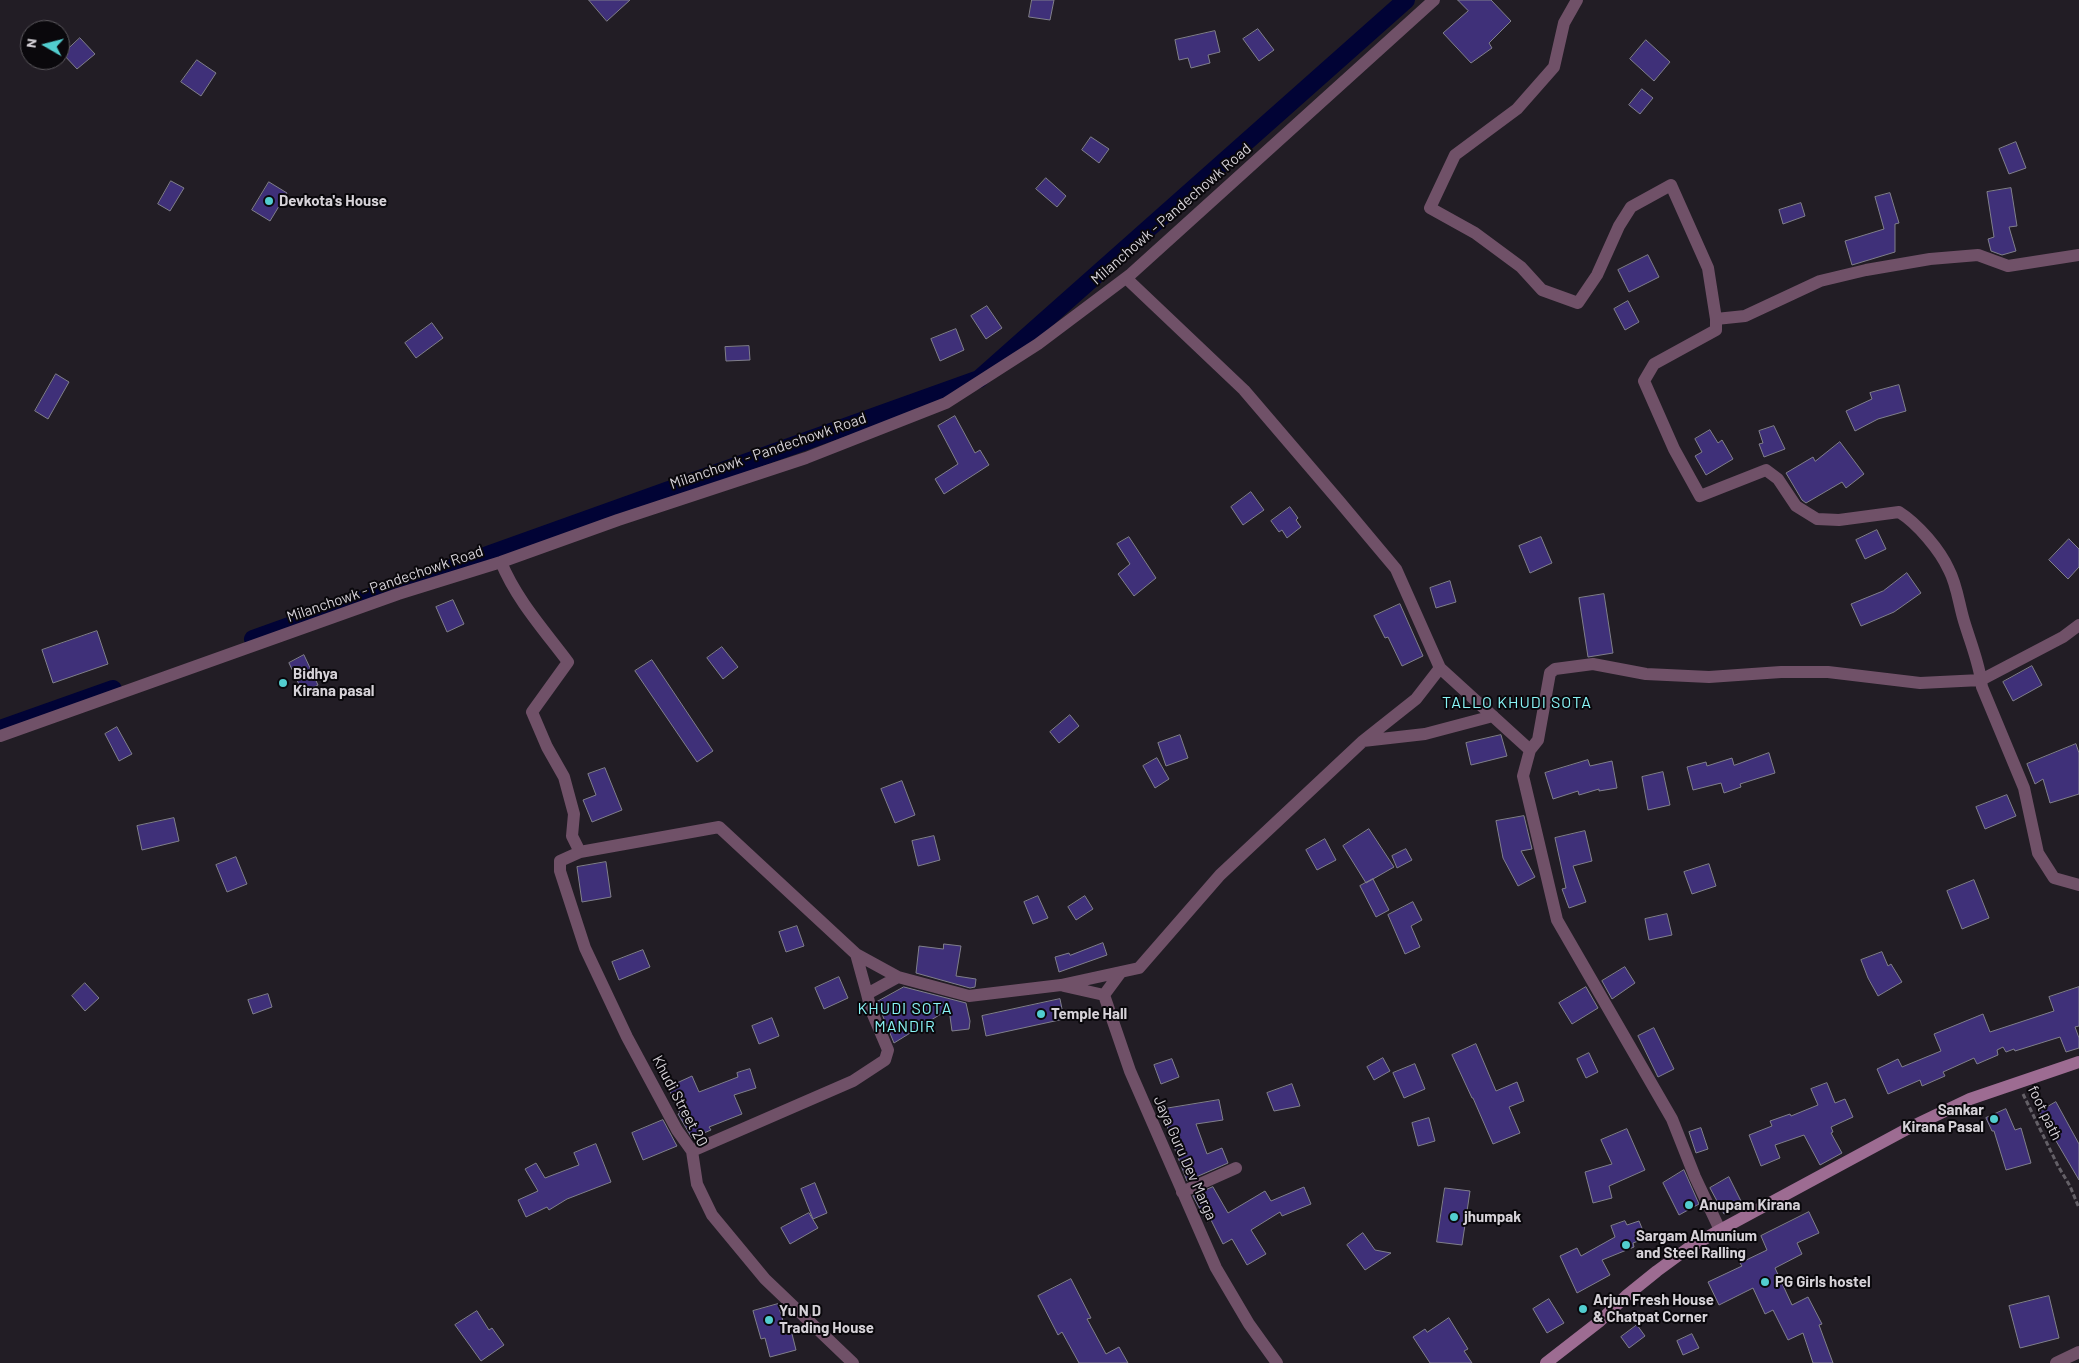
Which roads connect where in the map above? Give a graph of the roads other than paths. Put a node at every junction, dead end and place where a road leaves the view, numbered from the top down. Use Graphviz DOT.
graph roads {
  1 [pos="1434,0"];
  2 [pos="1577,0"];
  3 [pos="2079,255"];
  4 [pos="1126,278"];
  5 [pos="1716,319"];
  6 [pos="501,562"];
  7 [pos="2079,625"];
  8 [pos="1440,668"];
  9 [pos="1981,680"];
  10 [pos="1493,716"];
  11 [pos="0,736"];
  12 [pos="1363,741"];
  13 [pos="1530,750"];
  14 [pos="580,852"];
  15 [pos="2079,885"];
  16 [pos="856,954"];
  17 [pos="1121,972"];
  18 [pos="898,977"];
  19 [pos="1061,985"];
  20 [pos="867,994"];
  21 [pos="1104,995"];
  22 [pos="2079,1062"];
  23 [pos="692,1151"];
  24 [pos="1236,1168"];
  25 [pos="1182,1192"];
  26 [pos="1720,1230"];
  27 [pos="2079,1352"];
  28 [pos="853,1363"];
  29 [pos="1277,1363"];
  30 [pos="1546,1363"];
  31 [pos="2056,1363"];
  1 -- 4 [label="street, Milanchowk - Pandechowk Road"];
  2 -- 5 [label="street"];
  3 -- 5 [label="street"];
  4 -- 6 [label="street, Milanchowk - Pandechowk Road"];
  4 -- 8 [label="street"];
  5 -- 9 [label="street"];
  6 -- 11 [label="street, Milanchowk - Pandechowk Road"];
  6 -- 14 [label="street"];
  7 -- 9 [label="street"];
  8 -- 10 [label="street"];
  8 -- 12 [label="street"];
  9 -- 13 [label="street"];
  9 -- 15 [label="street"];
  10 -- 12 [label="street"];
  10 -- 13 [label="street"];
  12 -- 17 [label="street"];
  13 -- 26 [label="street"];
  14 -- 16 [label="street"];
  14 -- 23 [label="street, Khudi Street 20"];
  16 -- 18 [label="street"];
  16 -- 20 [label="street"];
  17 -- 19 [label="street"];
  17 -- 21 [label="street"];
  18 -- 19 [label="street"];
  18 -- 20 [label="street"];
  19 -- 21 [label="street"];
  20 -- 23 [label="street"];
  21 -- 25 [label="street, Jaya Guru Dev Marga"];
  22 -- 26 [label="main road"];
  23 -- 28 [label="street, Khudi Street 20"];
  24 -- 25 [label="street"];
  25 -- 29 [label="street, Jaya Guru Dev Marga"];
  26 -- 30 [label="main road"];
  27 -- 31 [label="street"];
}
